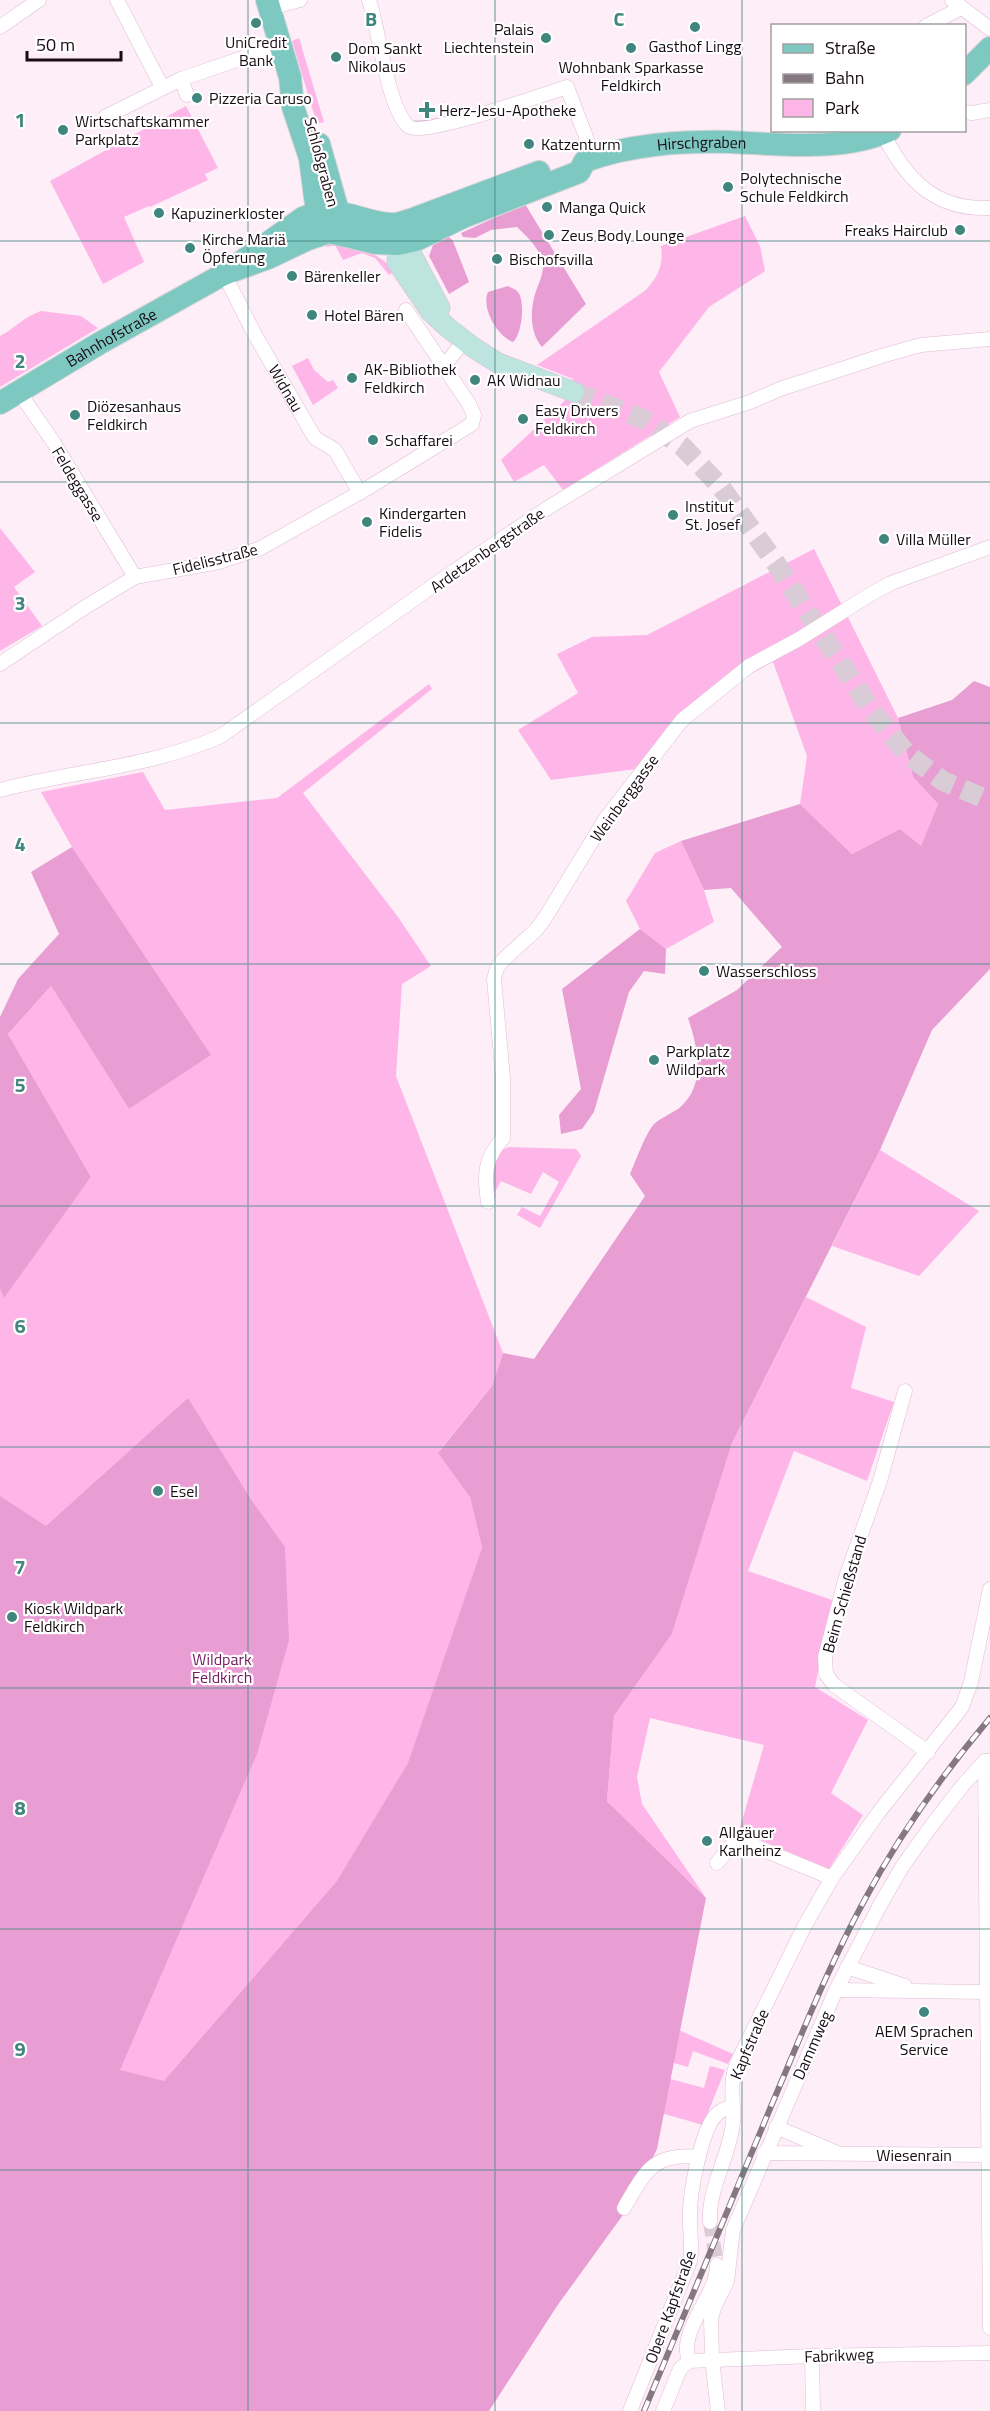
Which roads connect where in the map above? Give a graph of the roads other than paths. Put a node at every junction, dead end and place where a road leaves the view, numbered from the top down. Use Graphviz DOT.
graph roads {
  1 [pos="117,0"];
  2 [pos="300,0"];
  3 [pos="369,0"];
  4 [pos="36,1"];
  5 [pos="269,4"];
  6 [pos="957,4"];
  7 [pos="929,24"];
  8 [pos="0,27"];
  9 [pos="990,29"];
  10 [pos="281,45"];
  11 [pos="990,48"];
  12 [pos="966,72"];
  13 [pos="181,79"];
  14 [pos="162,87"];
  15 [pos="187,95"];
  16 [pos="990,110"];
  17 [pos="966,112"];
  18 [pos="105,117"];
  19 [pos="886,132"];
  20 [pos="589,160"];
  21 [pos="990,208"];
  22 [pos="327,212"];
  23 [pos="329,232"];
  24 [pos="395,234"];
  25 [pos="224,274"];
  26 [pos="406,310"];
  27 [pos="990,339"];
  28 [pos="464,341"];
  29 [pos="444,366"];
  30 [pos="574,392"];
  31 [pos="9,398"];
  32 [pos="360,493"];
  33 [pos="990,547"];
  34 [pos="135,578"];
  35 [pos="0,664"];
  36 [pos="0,790"];
  37 [pos="488,1202"];
  38 [pos="905,1391"];
  39 [pos="990,1589"];
  40 [pos="928,1752"];
  41 [pos="988,1761"];
  42 [pos="717,1863"];
  43 [pos="832,1878"];
  44 [pos="847,1967"];
  45 [pos="836,1990"];
  46 [pos="917,1991"];
  47 [pos="987,1992"];
  48 [pos="732,2106"];
  49 [pos="776,2127"];
  50 [pos="765,2153"];
  51 [pos="841,2154"];
  52 [pos="988,2155"];
  53 [pos="699,2157"];
  54 [pos="624,2208"];
  55 [pos="711,2222"];
  56 [pos="717,2265"];
  57 [pos="990,2328"];
  58 [pos="990,2353"];
  59 [pos="812,2356"];
  60 [pos="712,2359"];
  61 [pos="689,2361"];
  62 [pos="630,2411"];
  63 [pos="663,2411"];
  64 [pos="718,2411"];
  65 [pos="813,2411"];
  1 -- 14 [label="street"];
  2 -- 5 [label="street"];
  3 -- 20 [label="street"];
  4 -- 8 [label="street"];
  5 -- 10 [label="main road, Schloßgraben"];
  6 -- 7 [label="street"];
  6 -- 9 [label="street"];
  10 -- 13 [label="street"];
  10 -- 22 [label="main road, Schloßgraben"];
  11 -- 12 [label="main road"];
  13 -- 14 [label="street"];
  13 -- 15 [label="street"];
  14 -- 18 [label="street"];
  16 -- 17 [label="street"];
  19 -- 20 [label="main road, Hirschgraben"];
  19 -- 21 [label="street"];
  20 -- 24 [label="main road, Hirschgraben"];
  22 -- 23 [label="main road, Schloßgraben"];
  22 -- 24 [label="main road"];
  22 -- 25 [label="main road, Bahnhofstraße"];
  23 -- 24 [label="main road, Hirschgraben"];
  23 -- 25 [label="main road, Bahnhofstraße"];
  24 -- 28 [label="main road"];
  25 -- 31 [label="main road, Bahnhofstraße"];
  25 -- 32 [label="street, Widnau"];
  26 -- 29 [label="street"];
  27 -- 36 [label="street, Ardetzenbergstraße"];
  28 -- 29 [label="street"];
  28 -- 30 [label="main road"];
  29 -- 32 [label="street, Fidelisstraße"];
  31 -- 34 [label="street, Feldeggasse"];
  32 -- 34 [label="street, Fidelisstraße"];
  33 -- 37 [label="street, Weinberggasse"];
  34 -- 35 [label="street, Fidelisstraße"];
  38 -- 40 [label="street, Beim Schießstand"];
  39 -- 40 [label="street, Kapfstraße"];
  40 -- 43 [label="street, Kapfstraße"];
  41 -- 44 [label="street, Dammweg"];
  41 -- 47 [label="street"];
  42 -- 43 [label="street"];
  43 -- 48 [label="street, Kapfstraße"];
  44 -- 45 [label="street, Dammweg"];
  44 -- 46 [label="street"];
  45 -- 46 [label="street"];
  45 -- 49 [label="street, Dammweg"];
  46 -- 47 [label="street"];
  47 -- 52 [label="street"];
  48 -- 53 [label="street, Obere Kapfstraße"];
  48 -- 55 [label="street, Kapfstraße"];
  49 -- 50 [label="street, Dammweg"];
  49 -- 51 [label="street, Wiesenrain"];
  50 -- 51 [label="street, Wiesenrain"];
  50 -- 60 [label="street, Dammweg"];
  51 -- 52 [label="street, Wiesenrain"];
  52 -- 57 [label="street"];
  53 -- 54 [label="street"];
  53 -- 62 [label="street, Obere Kapfstraße"];
  56 -- 61 [label="street"];
  58 -- 59 [label="street, Fabrikweg"];
  59 -- 60 [label="street, Fabrikweg"];
  59 -- 65 [label="street"];
  60 -- 61 [label="street, Fabrikweg"];
  60 -- 64 [label="street, Dammweg"];
  61 -- 63 [label="street"];
}
